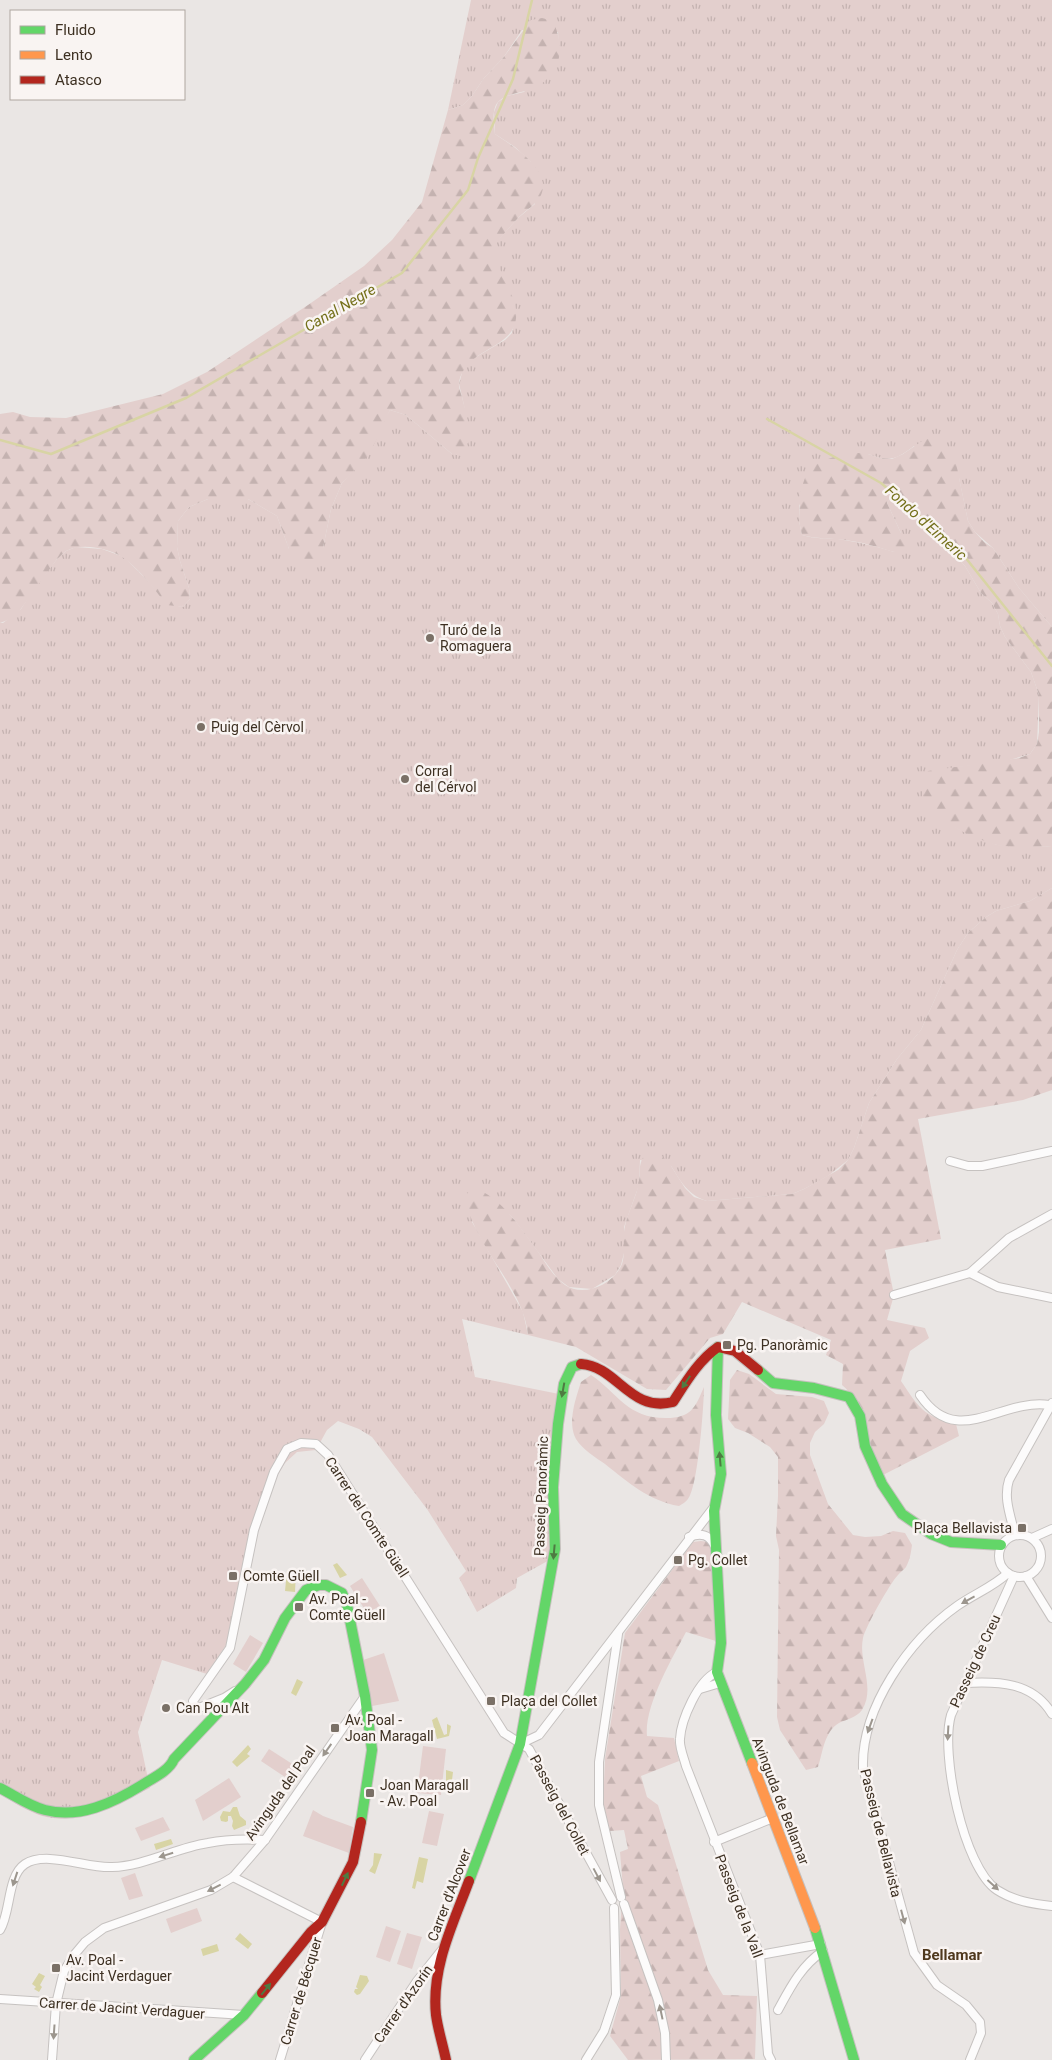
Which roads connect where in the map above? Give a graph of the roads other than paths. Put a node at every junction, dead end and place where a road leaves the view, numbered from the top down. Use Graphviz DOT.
graph roads {
  1 [pos="1052,1151"];
  2 [pos="950,1161"];
  3 [pos="1052,1214"];
  4 [pos="970,1273"];
  5 [pos="894,1295"];
  6 [pos="1052,1298"];
  7 [pos="718,1347"];
  8 [pos="920,1396"];
  9 [pos="1051,1404"];
  10 [pos="714,1507"];
  11 [pos="1052,1529"];
  12 [pos="1015,1535"];
  13 [pos="689,1537"];
  14 [pos="1032,1538"];
  15 [pos="1001,1545"];
  16 [pos="716,1548"];
  17 [pos="1011,1574"];
  18 [pos="1026,1576"];
  19 [pos="1052,1618"];
  20 [pos="619,1631"];
  21 [pos="602,1653"];
  22 [pos="614,1655"];
  23 [pos="717,1672"];
  24 [pos="965,1682"];
  25 [pos="720,1683"];
  26 [pos="245,1684"];
  27 [pos="700,1689"];
  28 [pos="365,1696"];
  29 [pos="1052,1714"];
  30 [pos="520,1744"];
  31 [pos="0,1788"];
  32 [pos="773,1818"];
  33 [pos="265,1840"];
  34 [pos="714,1842"];
  35 [pos="233,1877"];
  36 [pos="623,1901"];
  37 [pos="613,1904"];
  38 [pos="1052,1906"];
  39 [pos="322,1922"];
  40 [pos="0,1930"];
  41 [pos="822,1948"];
  42 [pos="443,1949"];
  43 [pos="760,1955"];
  44 [pos="0,1999"];
  45 [pos="56,2004"];
  46 [pos="778,2010"];
  47 [pos="244,2015"];
  48 [pos="52,2060"];
  49 [pos="194,2060"];
  50 [pos="280,2060"];
  51 [pos="365,2060"];
  52 [pos="446,2060"];
  53 [pos="586,2060"];
  54 [pos="666,2060"];
  55 [pos="771,2060"];
  56 [pos="854,2060"];
  57 [pos="970,2060"];
  1 -- 2 [label="street"];
  3 -- 4 [label="street"];
  4 -- 5 [label="street"];
  4 -- 6 [label="street"];
  10 -- 7 [label="street, Avinguda de Bellamar, one-way"];
  7 -- 15 [label="street"];
  7 -- 30 [label="street, Passeig Panoràmic, one-way"];
  8 -- 9 [label="street"];
  9 -- 12 [label="street"];
  10 -- 13 [label="street, Passeig del Collet"];
  10 -- 16 [label="street, Avinguda de Bellamar"];
  11 -- 14 [label="street"];
  12 -- 14 [label="street"];
  12 -- 15 [label="street"];
  13 -- 16 [label="street"];
  13 -- 20 [label="street, Passeig del Collet"];
  14 -- 18 [label="street"];
  15 -- 17 [label="street"];
  16 -- 23 [label="street, Avinguda de Bellamar"];
  17 -- 18 [label="street"];
  17 -- 24 [label="street, Passeig de Creu"];
  17 -- 57 [label="street, Passeig de Bellavista, one-way"];
  18 -- 19 [label="street"];
  20 -- 21 [label="street, Passeig del Collet"];
  20 -- 22 [label="street"];
  21 -- 22 [label="street"];
  21 -- 30 [label="street, Passeig del Collet"];
  22 -- 36 [label="street"];
  23 -- 25 [label="street, Avinguda de Bellamar"];
  23 -- 27 [label="street, Passeig de la Vall"];
  24 -- 29 [label="street"];
  24 -- 38 [label="street, Passeig de Creu, one-way"];
  25 -- 27 [label="street"];
  25 -- 32 [label="street, Avinguda de Bellamar"];
  26 -- 28 [label="street"];
  26 -- 30 [label="street, Carrer del Comte Güell"];
  26 -- 31 [label="street"];
  27 -- 34 [label="street, Passeig de la Vall"];
  28 -- 33 [label="street, Avinguda del Poal, one-way"];
  39 -- 28 [label="street, one-way"];
  30 -- 37 [label="street, Passeig del Collet, one-way"];
  30 -- 42 [label="street, Carrer d'Alcover"];
  32 -- 34 [label="street, Passeig de la Vall"];
  32 -- 41 [label="street, Avinguda de Bellamar"];
  33 -- 35 [label="street, Avinguda del Poal"];
  33 -- 40 [label="street, one-way"];
  34 -- 43 [label="street, Passeig de la Vall"];
  35 -- 39 [label="street"];
  35 -- 45 [label="street, Avinguda del Poal, one-way"];
  36 -- 37 [label="street"];
  36 -- 37 [label="street"];
  54 -- 36 [label="street, one-way"];
  37 -- 53 [label="street"];
  47 -- 39 [label="street, one-way"];
  39 -- 50 [label="street, Carrer de Bécquer"];
  41 -- 43 [label="street"];
  41 -- 46 [label="street"];
  41 -- 56 [label="street, Avinguda de Bellamar"];
  42 -- 51 [label="street, Carrer d'Azorín"];
  42 -- 52 [label="street, Carrer d'Alcover"];
  43 -- 55 [label="street, Passeig de la Vall"];
  44 -- 45 [label="street, Carrer de Jacint Verdaguer"];
  45 -- 47 [label="street, Carrer de Jacint Verdaguer"];
  45 -- 48 [label="street, Avinguda del Poal, one-way"];
  47 -- 49 [label="street"];
}
